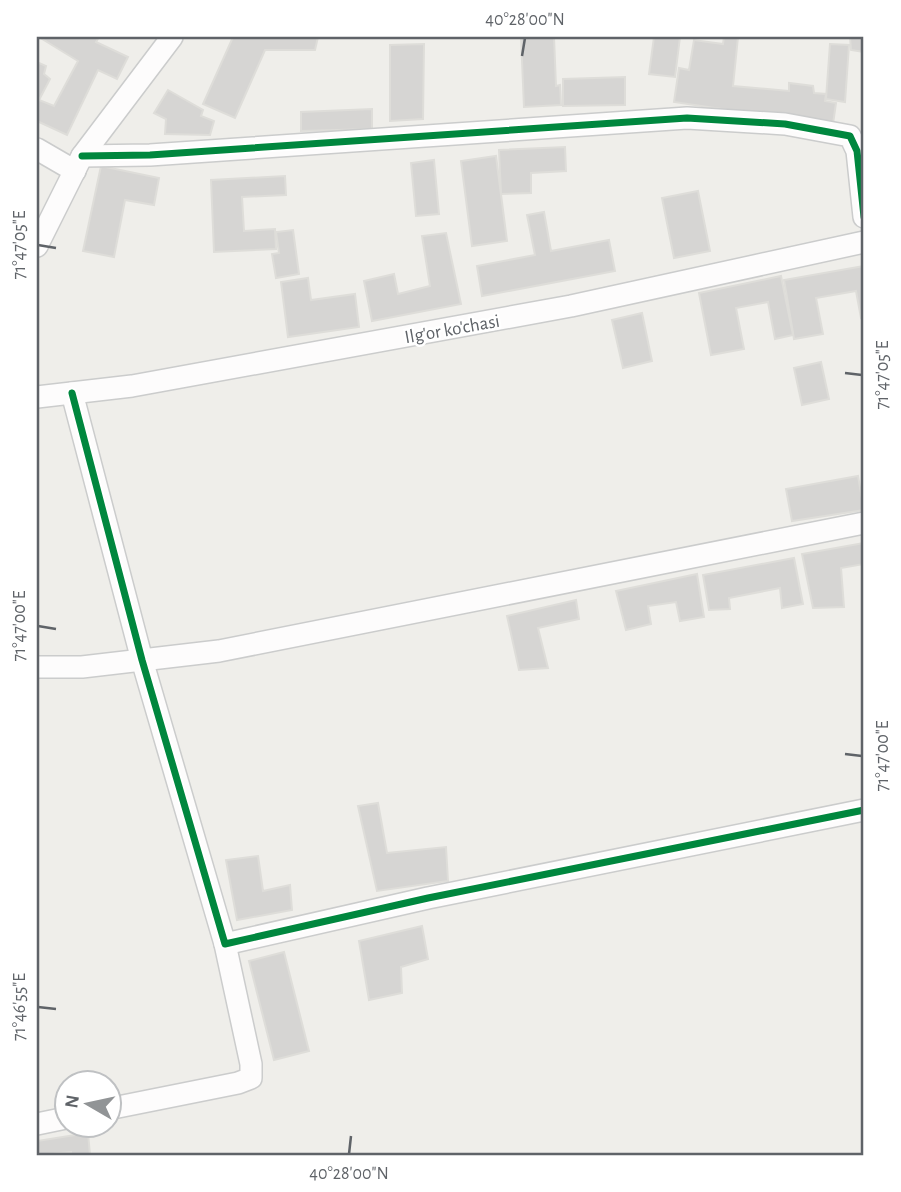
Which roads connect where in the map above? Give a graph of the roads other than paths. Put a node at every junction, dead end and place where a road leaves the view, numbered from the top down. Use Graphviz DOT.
graph roads {
  1 [pos="172,37"];
  2 [pos="37,149"];
  3 [pos="79,164"];
  4 [pos="864,217"];
  5 [pos="864,242"];
  6 [pos="37,246"];
  7 [pos="72,393"];
  8 [pos="37,397"];
  9 [pos="864,523"];
  10 [pos="142,660"];
  11 [pos="37,667"];
  12 [pos="864,810"];
  13 [pos="225,944"];
  14 [pos="122,1106"];
  1 -- 3 [label="street"];
  2 -- 3 [label="street"];
  3 -- 4 [label="street"];
  3 -- 6 [label="street"];
  5 -- 7 [label="street, Ilg'or ko'chasi"];
  7 -- 8 [label="street, Ilg'or ko'chasi"];
  7 -- 10 [label="street"];
  9 -- 10 [label="street"];
  10 -- 11 [label="street"];
  10 -- 13 [label="street"];
  12 -- 13 [label="street"];
  13 -- 14 [label="street"];
}
